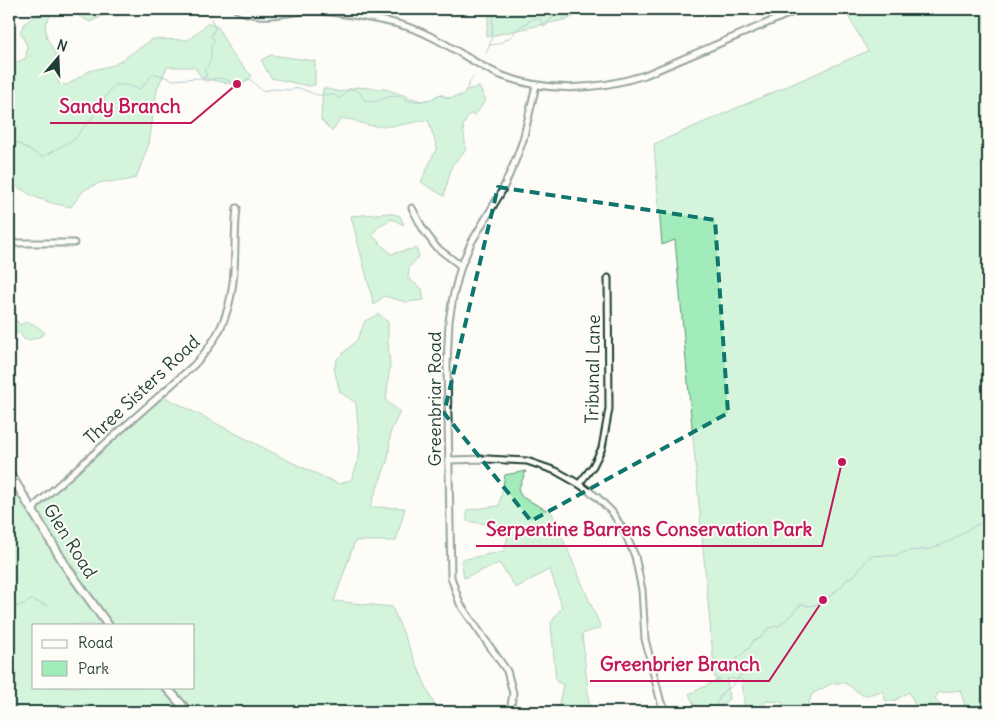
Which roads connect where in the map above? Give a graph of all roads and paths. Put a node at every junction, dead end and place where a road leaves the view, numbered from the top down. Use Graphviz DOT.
graph roads {
  1 [pos="236,9"];
  2 [pos="800,9"];
  3 [pos="536,85"];
  4 [pos="237,208"];
  5 [pos="412,208"];
  6 [pos="9,243"];
  7 [pos="74,243"];
  8 [pos="461,266"];
  9 [pos="608,278"];
  10 [pos="449,460"];
  11 [pos="9,472"];
  12 [pos="579,484"];
  13 [pos="33,512"];
  14 [pos="107,624"];
  15 [pos="167,688"];
  16 [pos="188,712"];
  17 [pos="510,712"];
  18 [pos="668,712"];
  1 -- 3 [label="street"];
  2 -- 3 [label="street"];
  3 -- 8 [label="street, Greenbriar Road"];
  4 -- 13 [label="street, Three Sisters Road"];
  5 -- 8 [label="street"];
  6 -- 7 [label="street"];
  8 -- 10 [label="street, Greenbriar Road"];
  9 -- 12 [label="street, Tribunal Lane"];
  10 -- 12 [label="street"];
  10 -- 17 [label="street, Greenbriar Road"];
  11 -- 13 [label="main road, Glen Road"];
  12 -- 18 [label="street"];
  13 -- 14 [label="main road, Glen Road"];
  15 -- 16 [label="main road"];
}
